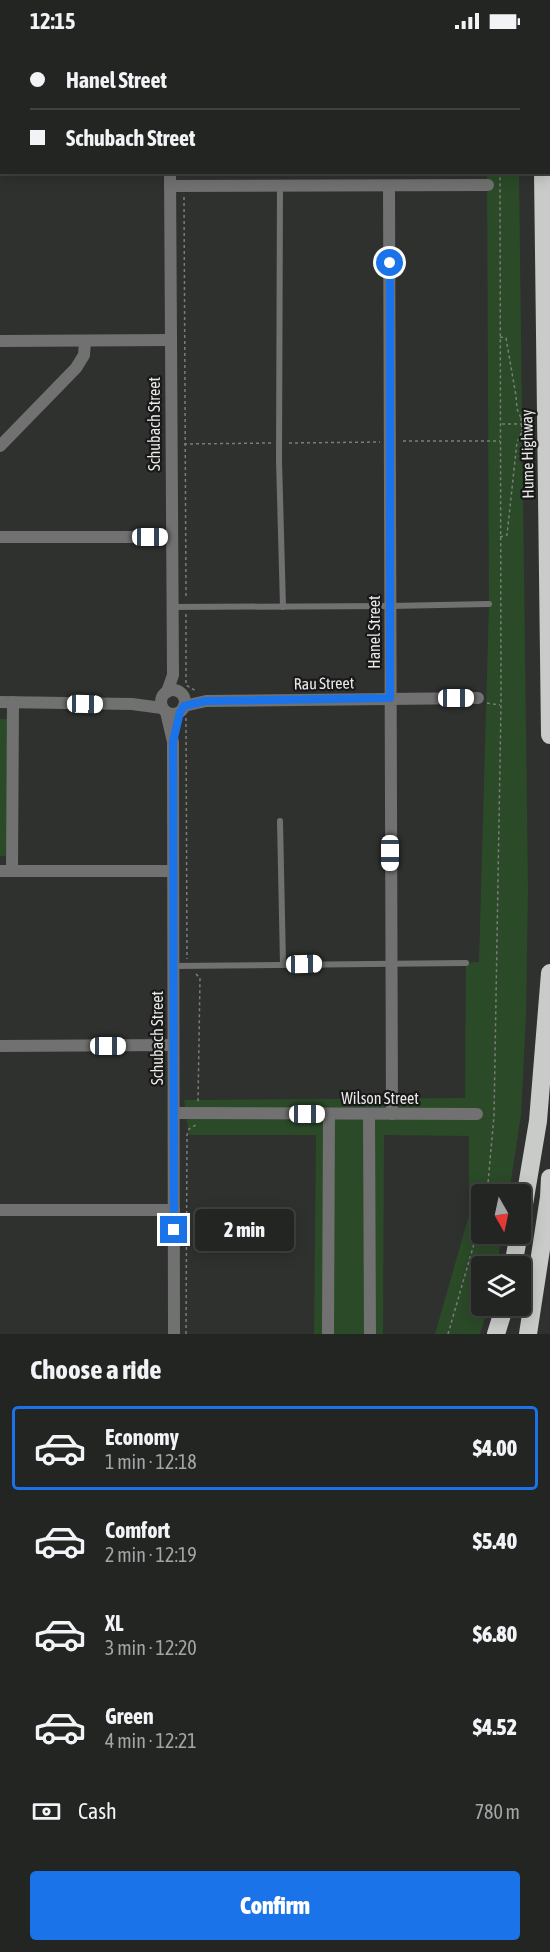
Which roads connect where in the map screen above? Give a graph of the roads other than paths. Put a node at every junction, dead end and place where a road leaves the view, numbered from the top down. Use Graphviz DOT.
graph roads {
  1 [pos="170,174"];
  2 [pos="543,174"];
  3 [pos="280,185"];
  4 [pos="488,185"];
  5 [pos="170,186"];
  6 [pos="389,186"];
  7 [pos="171,340"];
  8 [pos="0,341"];
  9 [pos="86,341"];
  10 [pos="0,446"];
  11 [pos="0,537"];
  12 [pos="171,537"];
  13 [pos="489,604"];
  14 [pos="391,606"];
  15 [pos="172,607"];
  16 [pos="283,607"];
  17 [pos="390,698"];
  18 [pos="478,698"];
  19 [pos="0,702"];
  20 [pos="13,702"];
  21 [pos="174,704"];
  22 [pos="550,735"];
  23 [pos="280,821"];
  24 [pos="6,871"];
  25 [pos="173,871"];
  26 [pos="391,963"];
  27 [pos="466,963"];
  28 [pos="283,964"];
  29 [pos="180,965"];
  30 [pos="550,973"];
  31 [pos="173,1045"];
  32 [pos="0,1046"];
  33 [pos="174,1113"];
  34 [pos="329,1114"];
  35 [pos="369,1114"];
  36 [pos="392,1114"];
  37 [pos="477,1114"];
  38 [pos="550,1179"];
  39 [pos="527,1184"];
  40 [pos="0,1210"];
  41 [pos="174,1210"];
  42 [pos="502,1316"];
  43 [pos="174,1334"];
  44 [pos="328,1334"];
  45 [pos="369,1334"];
  46 [pos="496,1334"];
  47 [pos="528,1334"];
  1 -- 5 [label="street, Schubach Street"];
  2 -- 22 [label="highway, Hume Highway"];
  3 -- 5 [label="street"];
  3 -- 6 [label="street"];
  3 -- 16 [label="lane"];
  4 -- 6 [label="street"];
  5 -- 7 [label="street, Schubach Street"];
  6 -- 14 [label="street, Hanel Street"];
  7 -- 9 [label="street"];
  7 -- 12 [label="street, Schubach Street"];
  8 -- 9 [label="street"];
  9 -- 10 [label="street"];
  11 -- 12 [label="street"];
  12 -- 15 [label="street, Schubach Street"];
  13 -- 14 [label="lane"];
  14 -- 16 [label="lane"];
  14 -- 17 [label="street, Hanel Street"];
  15 -- 16 [label="lane"];
  15 -- 21 [label="street, Schubach Street"];
  17 -- 18 [label="street, Rau Street"];
  17 -- 21 [label="street, Rau Street"];
  17 -- 26 [label="street, Hanel Street"];
  19 -- 20 [label="street, Rau Street"];
  20 -- 21 [label="street, Rau Street"];
  20 -- 24 [label="street"];
  21 -- 25 [label="street, Schubach Street"];
  23 -- 28 [label="lane"];
  24 -- 25 [label="street"];
  25 -- 29 [label="street, Schubach Street"];
  26 -- 27 [label="lane"];
  26 -- 28 [label="lane"];
  26 -- 36 [label="street, Hanel Street"];
  28 -- 29 [label="lane"];
  29 -- 31 [label="street, Schubach Street"];
  30 -- 39 [label="highway"];
  31 -- 32 [label="street"];
  31 -- 33 [label="street, Schubach Street"];
  33 -- 34 [label="street, Wilson Street"];
  33 -- 41 [label="street, Schubach Street"];
  34 -- 35 [label="street, Wilson Street"];
  34 -- 44 [label="street"];
  35 -- 36 [label="street, Wilson Street"];
  35 -- 45 [label="street"];
  36 -- 37 [label="street, Wilson Street"];
  38 -- 47 [label="highway"];
  40 -- 41 [label="street"];
  41 -- 43 [label="street, Schubach Street"];
  42 -- 46 [label="highway"];
}
